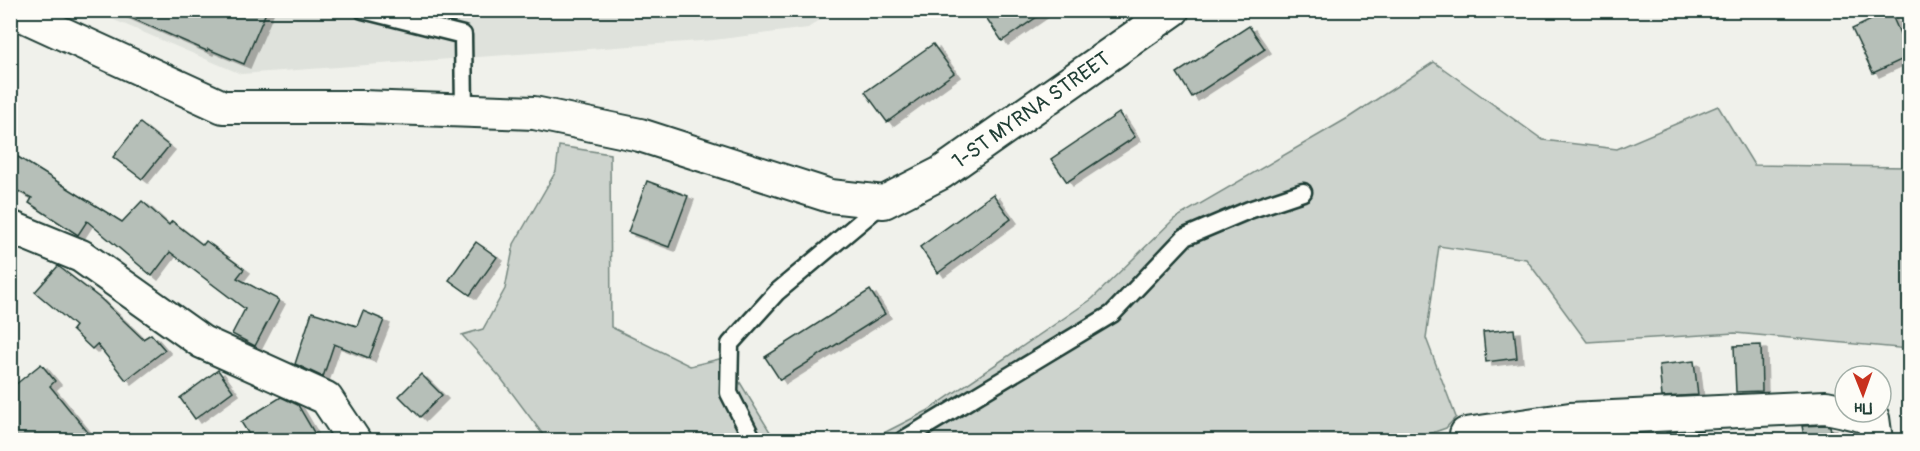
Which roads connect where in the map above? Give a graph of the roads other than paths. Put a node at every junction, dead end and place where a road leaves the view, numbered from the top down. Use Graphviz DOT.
graph roads {
  1 [pos="11,10"];
  2 [pos="363,10"];
  3 [pos="1173,10"];
  4 [pos="464,111"];
  5 [pos="1303,192"];
  6 [pos="884,202"];
  7 [pos="10,227"];
  8 [pos="1833,409"];
  9 [pos="1874,424"];
  10 [pos="1466,434"];
  11 [pos="354,441"];
  12 [pos="753,441"];
  13 [pos="903,441"];
  14 [pos="1876,441"];
  1 -- 4 [label="street"];
  2 -- 4 [label="lane"];
  3 -- 6 [label="street, 1-ST MYRNA STREET"];
  4 -- 6 [label="street"];
  5 -- 13 [label="lane"];
  6 -- 12 [label="lane"];
  7 -- 11 [label="street"];
  8 -- 10 [label="street"];
  9 -- 14 [label="street"];
}
